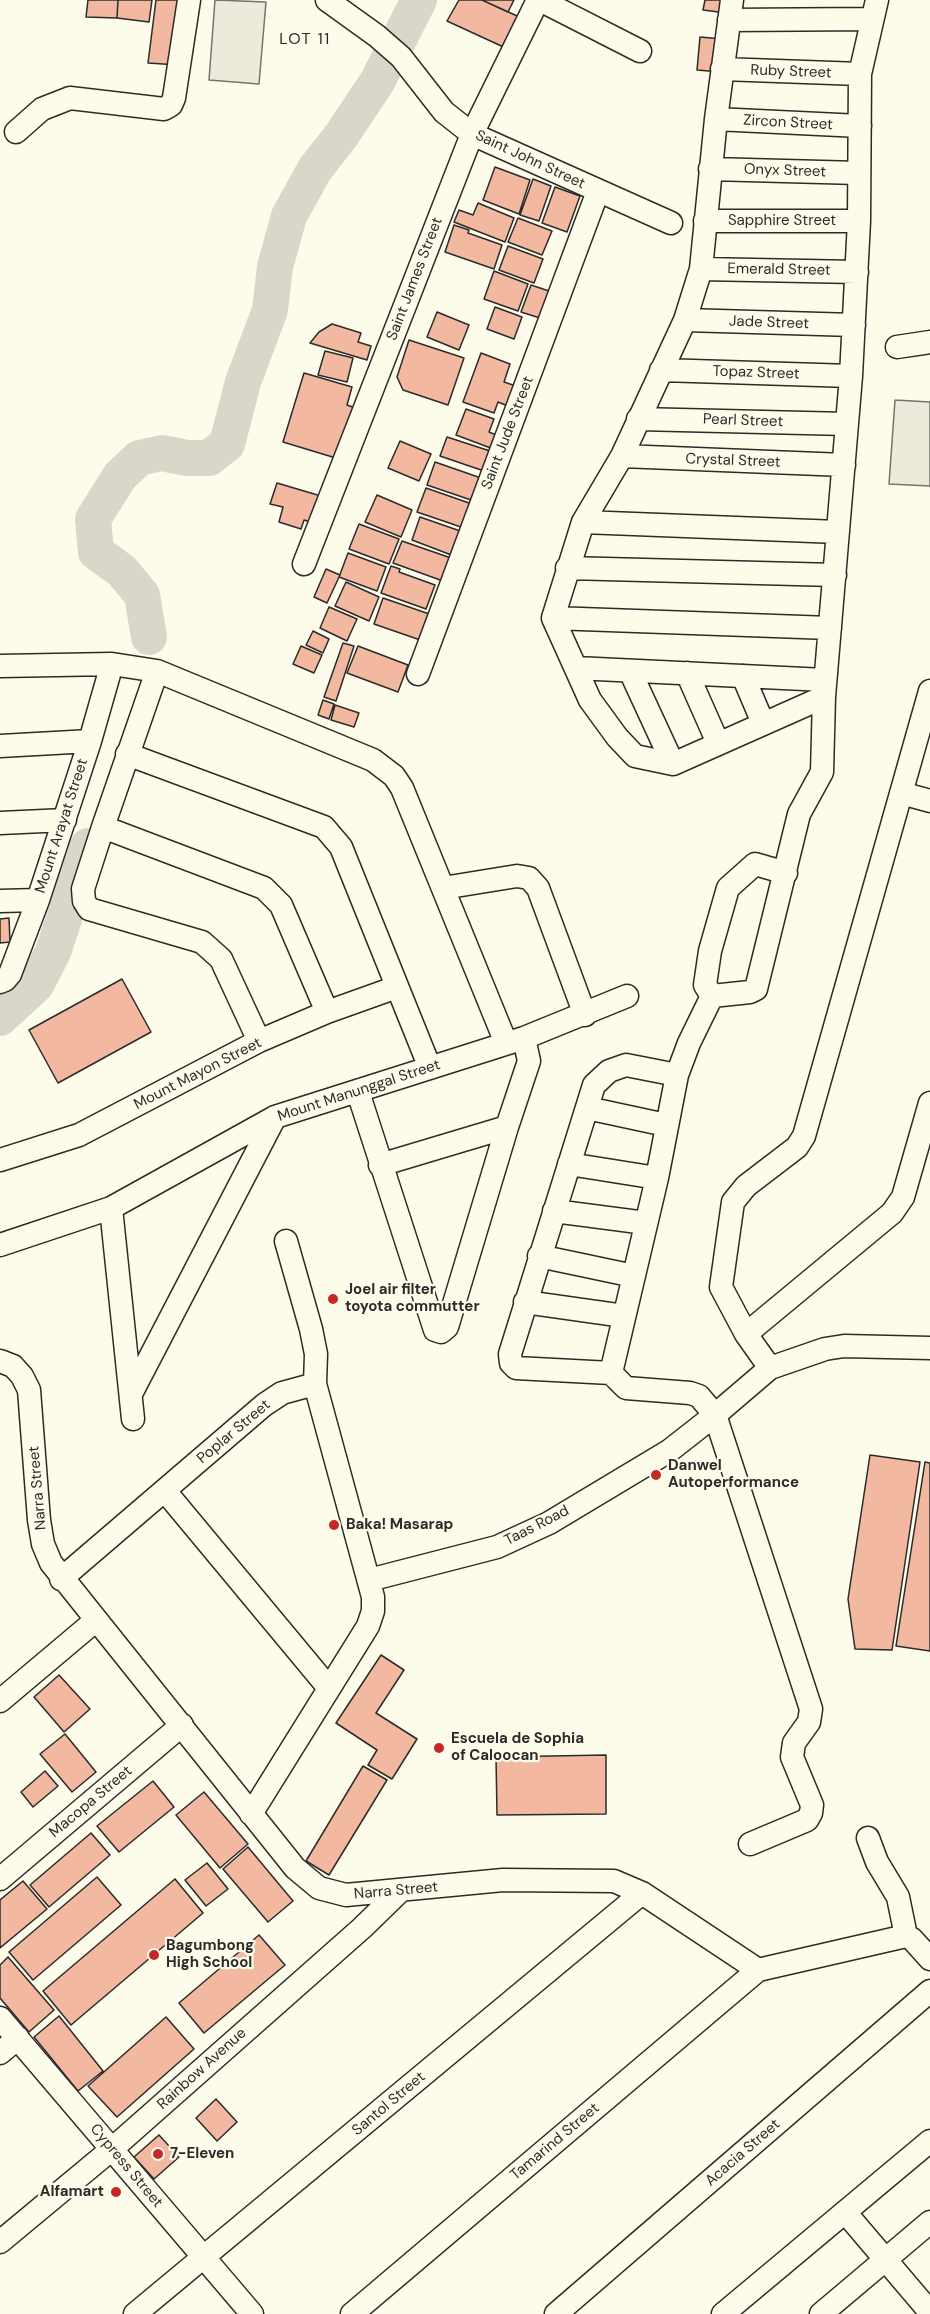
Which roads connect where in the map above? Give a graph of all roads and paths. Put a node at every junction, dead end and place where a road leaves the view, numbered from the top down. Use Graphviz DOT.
graph roads {
  1 [pos="189,0"];
  2 [pos="327,0"];
  3 [pos="539,0"];
  4 [pos="731,10"];
  5 [pos="874,10"];
  6 [pos="640,51"];
  7 [pos="722,69"];
  8 [pos="860,74"];
  9 [pos="716,119"];
  10 [pos="860,126"];
  11 [pos="16,132"];
  12 [pos="472,134"];
  13 [pos="710,169"];
  14 [pos="859,173"];
  15 [pos="598,191"];
  16 [pos="705,221"];
  17 [pos="859,221"];
  18 [pos="671,223"];
  19 [pos="701,268"];
  20 [pos="857,272"];
  21 [pos="685,320"];
  22 [pos="854,325"];
  23 [pos="930,342"];
  24 [pos="897,346"];
  25 [pos="660,370"];
  26 [pos="851,376"];
  27 [pos="638,419"];
  28 [pos="848,424"];
  29 [pos="622,456"];
  30 [pos="844,465"];
  31 [pos="583,522"];
  32 [pos="838,532"];
  33 [pos="304,564"];
  34 [pos="567,568"];
  35 [pos="835,575"];
  36 [pos="553,618"];
  37 [pos="830,628"];
  38 [pos="112,664"];
  39 [pos="0,666"];
  40 [pos="576,668"];
  41 [pos="157,670"];
  42 [pos="630,670"];
  43 [pos="687,673"];
  44 [pos="418,674"];
  45 [pos="743,676"];
  46 [pos="824,688"];
  47 [pos="930,691"];
  48 [pos="763,723"];
  49 [pos="90,741"];
  50 [pos="718,743"];
  51 [pos="0,746"];
  52 [pos="127,754"];
  53 [pos="673,764"];
  54 [pos="901,793"];
  55 [pos="930,801"];
  56 [pos="65,820"];
  57 [pos="0,823"];
  58 [pos="103,827"];
  59 [pos="786,873"];
  60 [pos="443,888"];
  61 [pos="38,900"];
  62 [pos="0,901"];
  63 [pos="0,982"];
  64 [pos="397,987"];
  65 [pos="627,996"];
  66 [pos="712,996"];
  67 [pos="327,1012"];
  68 [pos="585,1015"];
  69 [pos="515,1040"];
  70 [pos="259,1041"];
  71 [pos="430,1068"];
  72 [pos="677,1075"];
  73 [pos="358,1092"];
  74 [pos="930,1103"];
  75 [pos="587,1108"];
  76 [pos="275,1118"];
  77 [pos="666,1125"];
  78 [pos="507,1127"];
  79 [pos="0,1160"];
  80 [pos="569,1164"];
  81 [pos="380,1165"];
  82 [pos="657,1178"];
  83 [pos="111,1208"];
  84 [pos="554,1211"];
  85 [pos="646,1223"];
  86 [pos="286,1241"];
  87 [pos="0,1245"];
  88 [pos="539,1256"];
  89 [pos="634,1276"];
  90 [pos="525,1302"];
  91 [pos="624,1316"];
  92 [pos="746,1334"];
  93 [pos="930,1348"];
  94 [pos="0,1361"];
  95 [pos="770,1368"];
  96 [pos="611,1373"];
  97 [pos="315,1384"];
  98 [pos="132,1392"];
  99 [pos="715,1415"];
  100 [pos="133,1419"];
  101 [pos="165,1491"];
  102 [pos="61,1579"];
  103 [pos="369,1580"];
  104 [pos="95,1621"];
  105 [pos="328,1687"];
  106 [pos="0,1701"];
  107 [pos="182,1725"];
  108 [pos="251,1814"];
  109 [pos="868,1838"];
  110 [pos="750,1844"];
  111 [pos="0,1879"];
  112 [pos="400,1891"];
  113 [pos="642,1893"];
  114 [pos="906,1936"];
  115 [pos="930,1959"];
  116 [pos="758,1970"];
  117 [pos="930,1991"];
  118 [pos="0,2018"];
  119 [pos="18,2038"];
  120 [pos="0,2053"];
  121 [pos="930,2141"];
  122 [pos="112,2149"];
  123 [pos="846,2212"];
  124 [pos="930,2222"];
  125 [pos="0,2242"];
  126 [pos="204,2257"];
  127 [pos="886,2260"];
  128 [pos="930,2313"];
  129 [pos="135,2314"];
  130 [pos="252,2314"];
  131 [pos="352,2314"];
  132 [pos="556,2314"];
  133 [pos="723,2314"];
  134 [pos="821,2314"];
  1 -- 11 [label="street"];
  2 -- 12 [label="street, Saint John Street"];
  3 -- 6 [label="street"];
  3 -- 12 [label="street, Saint James Street"];
  4 -- 5 [label="street"];
  4 -- 7 [label="street"];
  5 -- 8 [label="street"];
  7 -- 8 [label="street, Ruby Street"];
  7 -- 9 [label="street"];
  8 -- 10 [label="street"];
  9 -- 10 [label="street, Zircon Street"];
  9 -- 13 [label="street"];
  10 -- 14 [label="street"];
  12 -- 15 [label="street, Saint John Street"];
  12 -- 33 [label="street, Saint James Street"];
  13 -- 14 [label="street, Onyx Street"];
  13 -- 16 [label="street"];
  14 -- 17 [label="street"];
  15 -- 18 [label="street, Saint John Street"];
  15 -- 44 [label="street, Saint Jude Street"];
  16 -- 17 [label="street, Sapphire Street"];
  16 -- 19 [label="street"];
  17 -- 20 [label="street"];
  19 -- 20 [label="street, Emerald Street"];
  19 -- 21 [label="street"];
  20 -- 22 [label="street"];
  21 -- 22 [label="street, Jade Street"];
  21 -- 25 [label="street"];
  22 -- 26 [label="street"];
  23 -- 24 [label="street"];
  25 -- 26 [label="street, Topaz Street"];
  25 -- 27 [label="street"];
  26 -- 28 [label="street"];
  27 -- 28 [label="street, Pearl Street"];
  27 -- 29 [label="street"];
  28 -- 30 [label="street"];
  29 -- 30 [label="street, Crystal Street"];
  29 -- 31 [label="street"];
  30 -- 32 [label="street"];
  31 -- 32 [label="street"];
  31 -- 34 [label="street"];
  32 -- 35 [label="street"];
  34 -- 35 [label="street"];
  34 -- 36 [label="street"];
  35 -- 37 [label="street"];
  36 -- 37 [label="street"];
  36 -- 40 [label="street"];
  37 -- 46 [label="street"];
  38 -- 39 [label="street"];
  38 -- 41 [label="street"];
  38 -- 49 [label="street, Mount Arayat Street"];
  40 -- 42 [label="street"];
  40 -- 53 [label="street"];
  41 -- 52 [label="street"];
  41 -- 60 [label="street"];
  42 -- 43 [label="street"];
  42 -- 53 [label="street"];
  43 -- 45 [label="street"];
  43 -- 50 [label="street"];
  45 -- 46 [label="street"];
  45 -- 48 [label="street"];
  46 -- 48 [label="street"];
  46 -- 59 [label="street"];
  47 -- 54 [label="street"];
  48 -- 50 [label="street"];
  49 -- 51 [label="street"];
  49 -- 56 [label="street, Mount Arayat Street"];
  50 -- 53 [label="street"];
  52 -- 58 [label="street"];
  52 -- 64 [label="street"];
  54 -- 55 [label="street"];
  54 -- 92 [label="street"];
  56 -- 57 [label="street"];
  56 -- 61 [label="street, Mount Arayat Street"];
  58 -- 67 [label="street"];
  58 -- 70 [label="street"];
  59 -- 66 [label="street"];
  59 -- 66 [label="street"];
  60 -- 68 [label="street"];
  60 -- 69 [label="street"];
  61 -- 62 [label="street"];
  61 -- 63 [label="street, Mount Arayat Street"];
  64 -- 67 [label="street, Mount Mayon Street"];
  64 -- 71 [label="street"];
  65 -- 68 [label="street, Mount Manunggal Street"];
  66 -- 72 [label="street"];
  67 -- 70 [label="street, Mount Mayon Street"];
  68 -- 69 [label="street, Mount Manunggal Street"];
  69 -- 71 [label="street, Mount Manunggal Street"];
  69 -- 78 [label="street"];
  70 -- 79 [label="street, Mount Mayon Street"];
  71 -- 73 [label="street, Mount Manunggal Street"];
  72 -- 75 [label="street"];
  72 -- 77 [label="street"];
  73 -- 76 [label="street, Mount Manunggal Street"];
  73 -- 81 [label="street"];
  74 -- 92 [label="street"];
  75 -- 77 [label="street"];
  75 -- 80 [label="street"];
  76 -- 83 [label="street, Mount Manunggal Street"];
  76 -- 98 [label="street"];
  77 -- 82 [label="street"];
  78 -- 81 [label="street"];
  78 -- 81 [label="street"];
  80 -- 82 [label="street"];
  80 -- 84 [label="street"];
  82 -- 85 [label="street"];
  83 -- 87 [label="street, Mount Manunggal Street"];
  83 -- 98 [label="street"];
  84 -- 85 [label="street"];
  84 -- 88 [label="street"];
  85 -- 89 [label="street"];
  86 -- 97 [label="street"];
  88 -- 89 [label="street"];
  88 -- 90 [label="street"];
  89 -- 91 [label="street"];
  90 -- 91 [label="street"];
  90 -- 96 [label="street"];
  91 -- 96 [label="street"];
  92 -- 95 [label="street"];
  93 -- 95 [label="street, Taas Road"];
  94 -- 102 [label="street, Narra Street"];
  95 -- 99 [label="street, Taas Road"];
  96 -- 99 [label="street"];
  97 -- 101 [label="street, Poplar Street"];
  97 -- 103 [label="street"];
  98 -- 100 [label="street"];
  99 -- 103 [label="street, Taas Road"];
  99 -- 110 [label="street"];
  101 -- 102 [label="street, Poplar Street"];
  101 -- 105 [label="street"];
  102 -- 104 [label="street, Narra Street"];
  103 -- 105 [label="street"];
  104 -- 106 [label="street"];
  104 -- 107 [label="street, Narra Street"];
  105 -- 108 [label="street"];
  107 -- 108 [label="street, Narra Street"];
  107 -- 111 [label="street, Macopa Street"];
  108 -- 112 [label="street, Narra Street"];
  109 -- 114 [label="street"];
  112 -- 113 [label="street, Narra Street"];
  112 -- 122 [label="street, Rainbow Avenue"];
  113 -- 116 [label="street, Narra Street"];
  113 -- 126 [label="street, Santol Street"];
  114 -- 115 [label="street"];
  114 -- 116 [label="street"];
  116 -- 131 [label="street, Tamarind Street"];
  117 -- 132 [label="street, Acacia Street"];
  118 -- 119 [label="street, Cypress Street"];
  119 -- 120 [label="street"];
  119 -- 122 [label="street, Cypress Street"];
  121 -- 123 [label="street"];
  122 -- 125 [label="street, Rainbow Avenue"];
  122 -- 126 [label="street, Cypress Street"];
  123 -- 127 [label="street"];
  123 -- 133 [label="street"];
  124 -- 127 [label="street"];
  126 -- 129 [label="street, Santol Street"];
  126 -- 130 [label="street, Cypress Street"];
  127 -- 128 [label="street"];
  127 -- 134 [label="street"];
}
